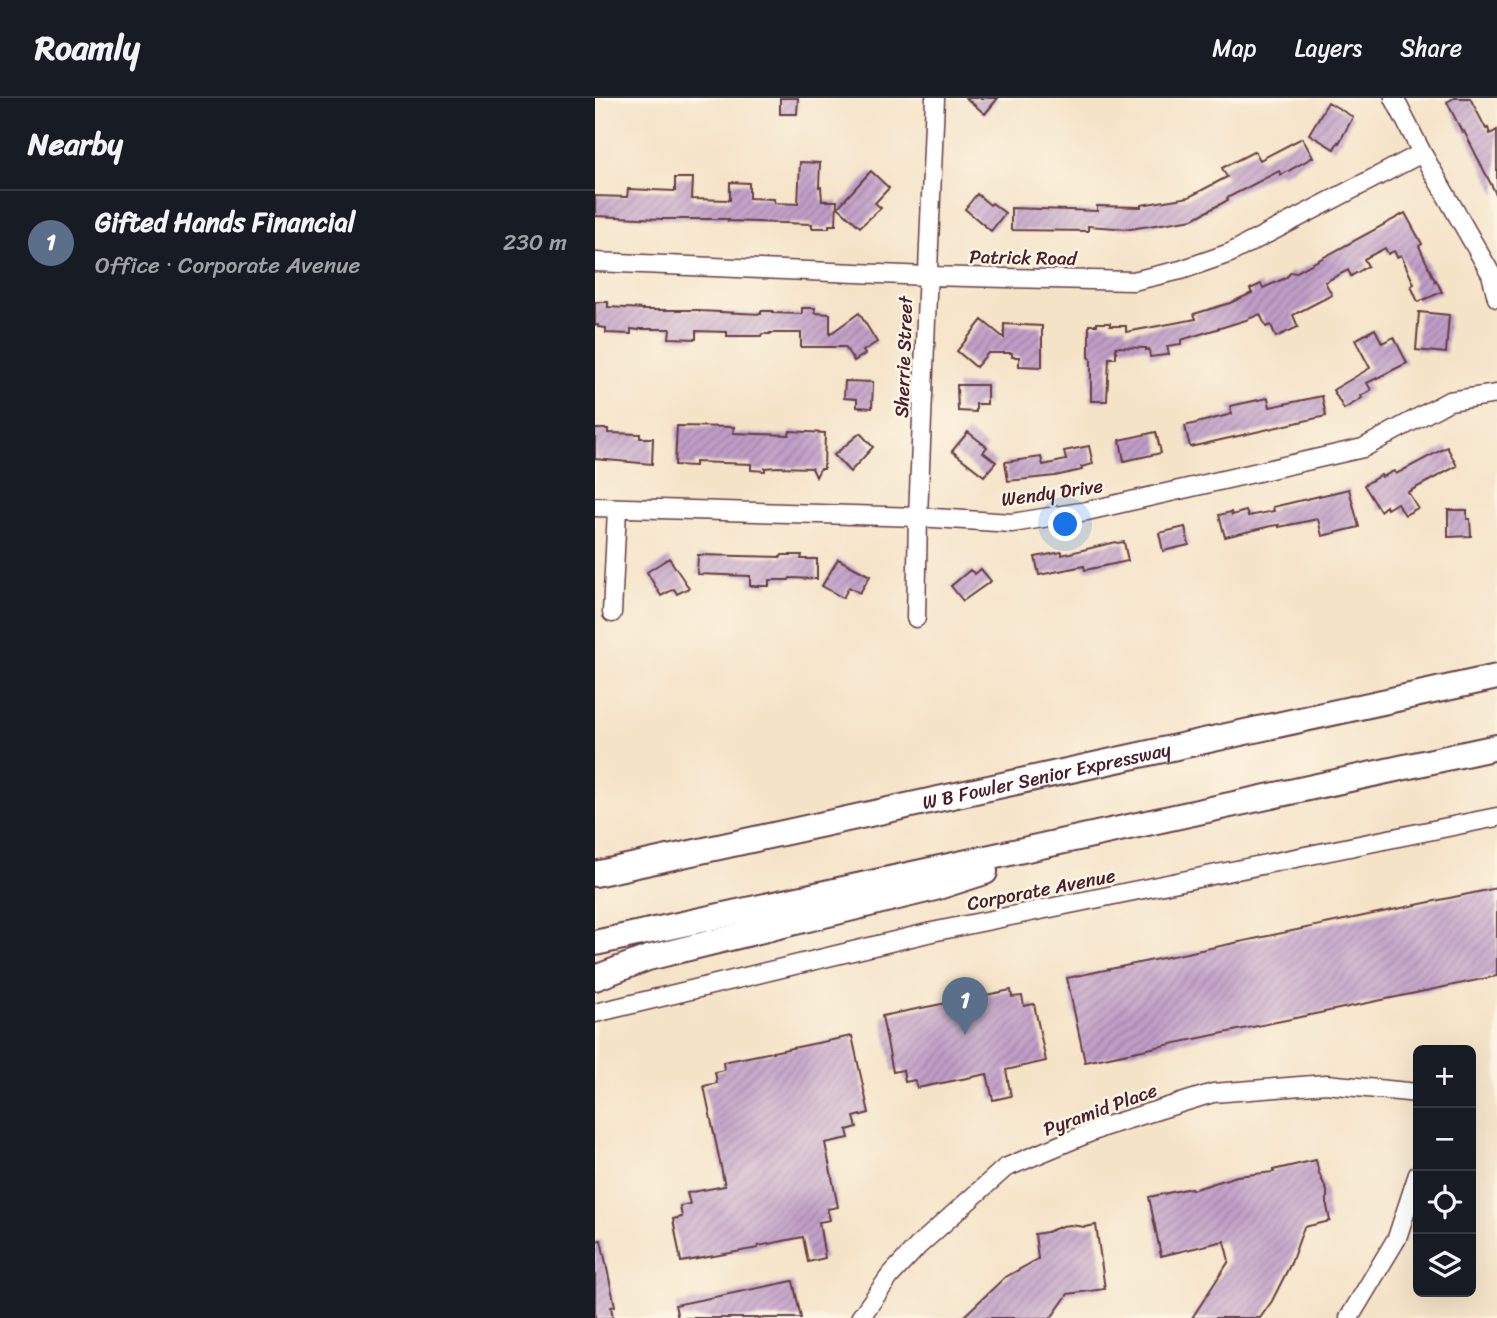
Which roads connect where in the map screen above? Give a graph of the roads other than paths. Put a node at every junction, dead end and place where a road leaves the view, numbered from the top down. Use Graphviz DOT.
graph roads {
  1 [pos="935,98"];
  2 [pos="1394,98"];
  3 [pos="1422,153"];
  4 [pos="595,262"];
  5 [pos="928,275"];
  6 [pos="1497,298"];
  7 [pos="1497,394"];
  8 [pos="595,507"];
  9 [pos="617,509"];
  10 [pos="918,517"];
  11 [pos="612,613"];
  12 [pos="916,618"];
  13 [pos="1497,677"];
  14 [pos="1497,747"];
  15 [pos="1497,817"];
  16 [pos="1108,831"];
  17 [pos="595,874"];
  18 [pos="595,943"];
  19 [pos="595,978"];
  20 [pos="595,1013"];
  21 [pos="1413,1093"];
  22 [pos="1413,1190"];
  23 [pos="860,1318"];
  24 [pos="1349,1318"];
  1 -- 5 [label="street, Sherrie Street"];
  2 -- 3 [label="street"];
  3 -- 5 [label="street, Patrick Road"];
  3 -- 6 [label="street"];
  4 -- 5 [label="street, Patrick Road"];
  5 -- 10 [label="street, Sherrie Street"];
  7 -- 10 [label="street, Wendy Drive"];
  8 -- 9 [label="street, Wendy Drive"];
  9 -- 10 [label="street, Wendy Drive"];
  9 -- 11 [label="street"];
  10 -- 12 [label="street, Sherrie Street"];
  13 -- 17 [label="highway, W B Fowler Senior Expressway"];
  14 -- 16 [label="highway"];
  15 -- 20 [label="street, Corporate Avenue"];
  16 -- 18 [label="highway"];
  16 -- 19 [label="highway"];
  21 -- 23 [label="street, Pyramid Place"];
  22 -- 24 [label="street"];
}
